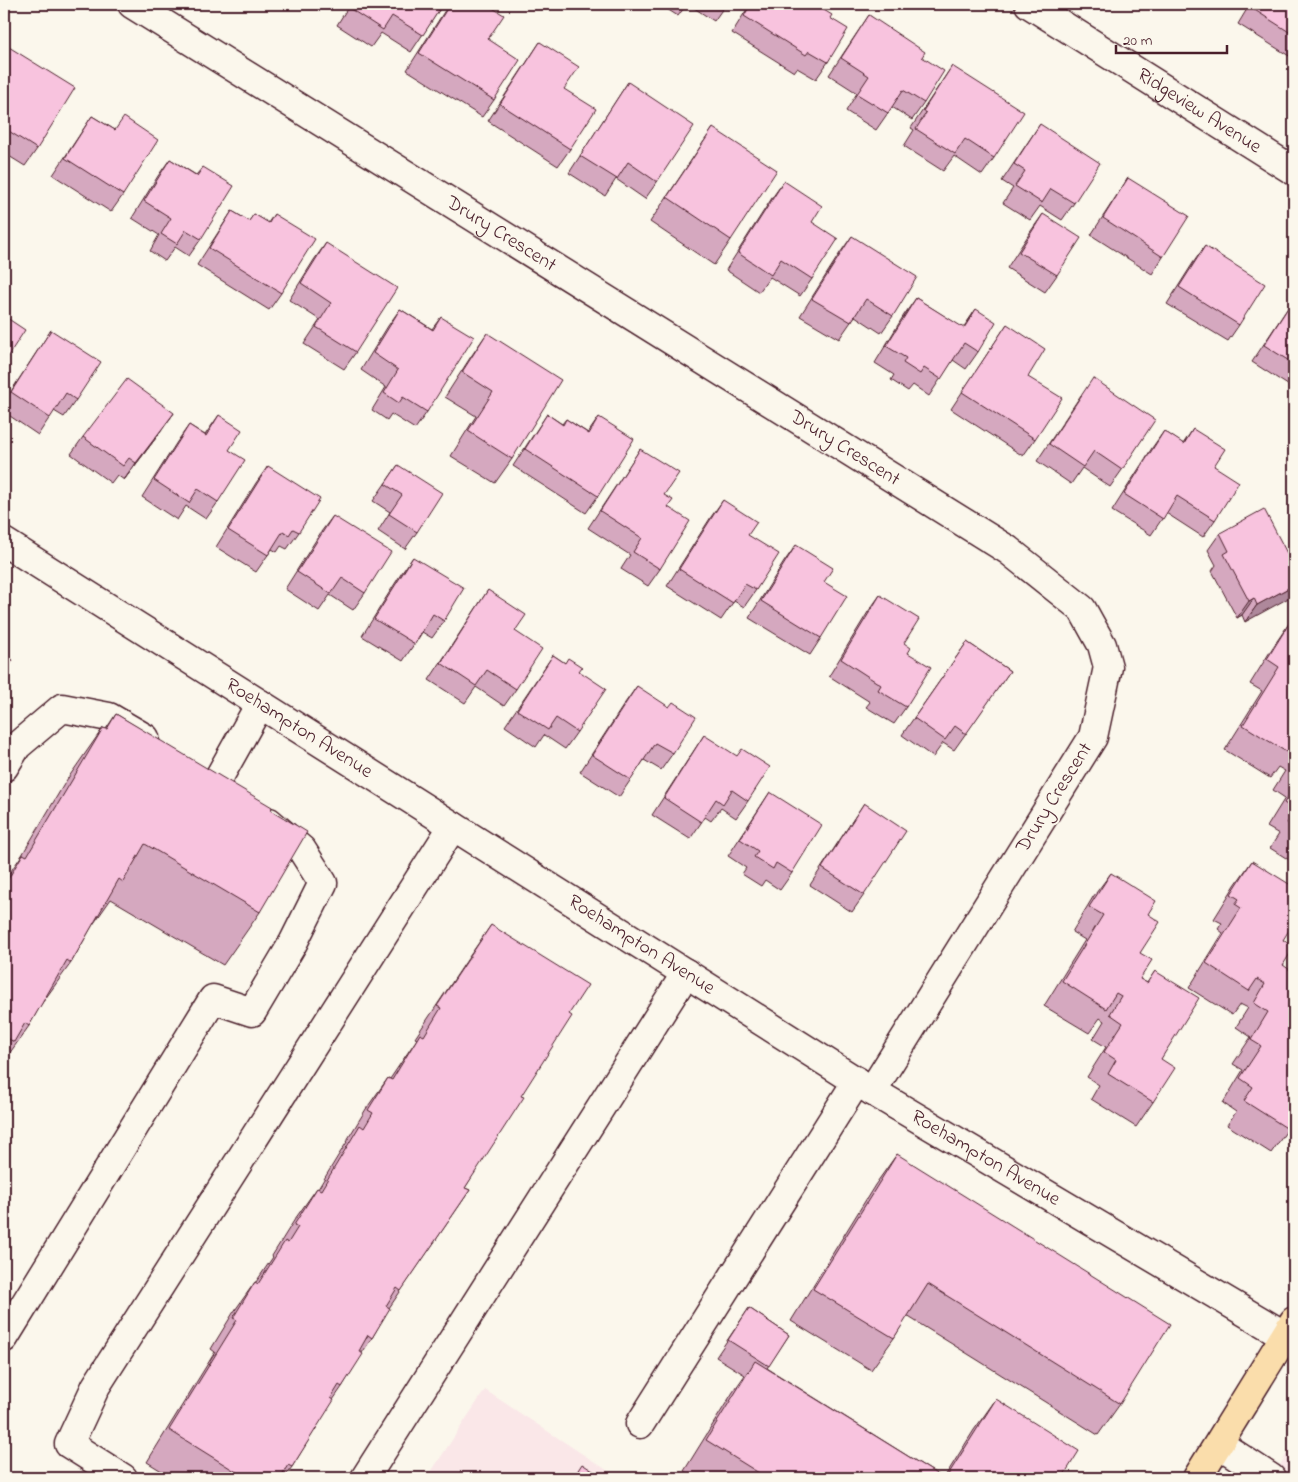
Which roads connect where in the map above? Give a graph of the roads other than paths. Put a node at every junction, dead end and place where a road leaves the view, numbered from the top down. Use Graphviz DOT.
graph roads {
  1 [pos="132,4"];
  2 [pos="1029,4"];
  3 [pos="1294,171"];
  4 [pos="4,542"];
  5 [pos="260,704"];
  6 [pos="168,750"];
  7 [pos="193,765"];
  8 [pos="4,767"];
  9 [pos="218,779"];
  10 [pos="453,826"];
  11 [pos="686,972"];
  12 [pos="865,1086"];
  13 [pos="1291,1333"];
  14 [pos="4,1338"];
  15 [pos="640,1424"];
  16 [pos="1218,1444"];
  17 [pos="123,1478"];
  18 [pos="365,1478"];
  19 [pos="1197,1478"];
  20 [pos="1271,1478"];
  1 -- 12 [label="street, Drury Crescent"];
  2 -- 3 [label="street, Ridgeview Avenue"];
  4 -- 5 [label="street, Roehampton Avenue"];
  5 -- 9 [label="street"];
  5 -- 10 [label="street, Roehampton Avenue"];
  6 -- 8 [label="street"];
  7 -- 9 [label="street"];
  9 -- 14 [label="street"];
  10 -- 11 [label="street, Roehampton Avenue"];
  10 -- 17 [label="street"];
  11 -- 12 [label="street, Roehampton Avenue"];
  11 -- 18 [label="street"];
  12 -- 13 [label="street, Roehampton Avenue"];
  12 -- 15 [label="street, Drury Crescent"];
  13 -- 16 [label="main road"];
  16 -- 19 [label="main road"];
  16 -- 20 [label="street"];
}
